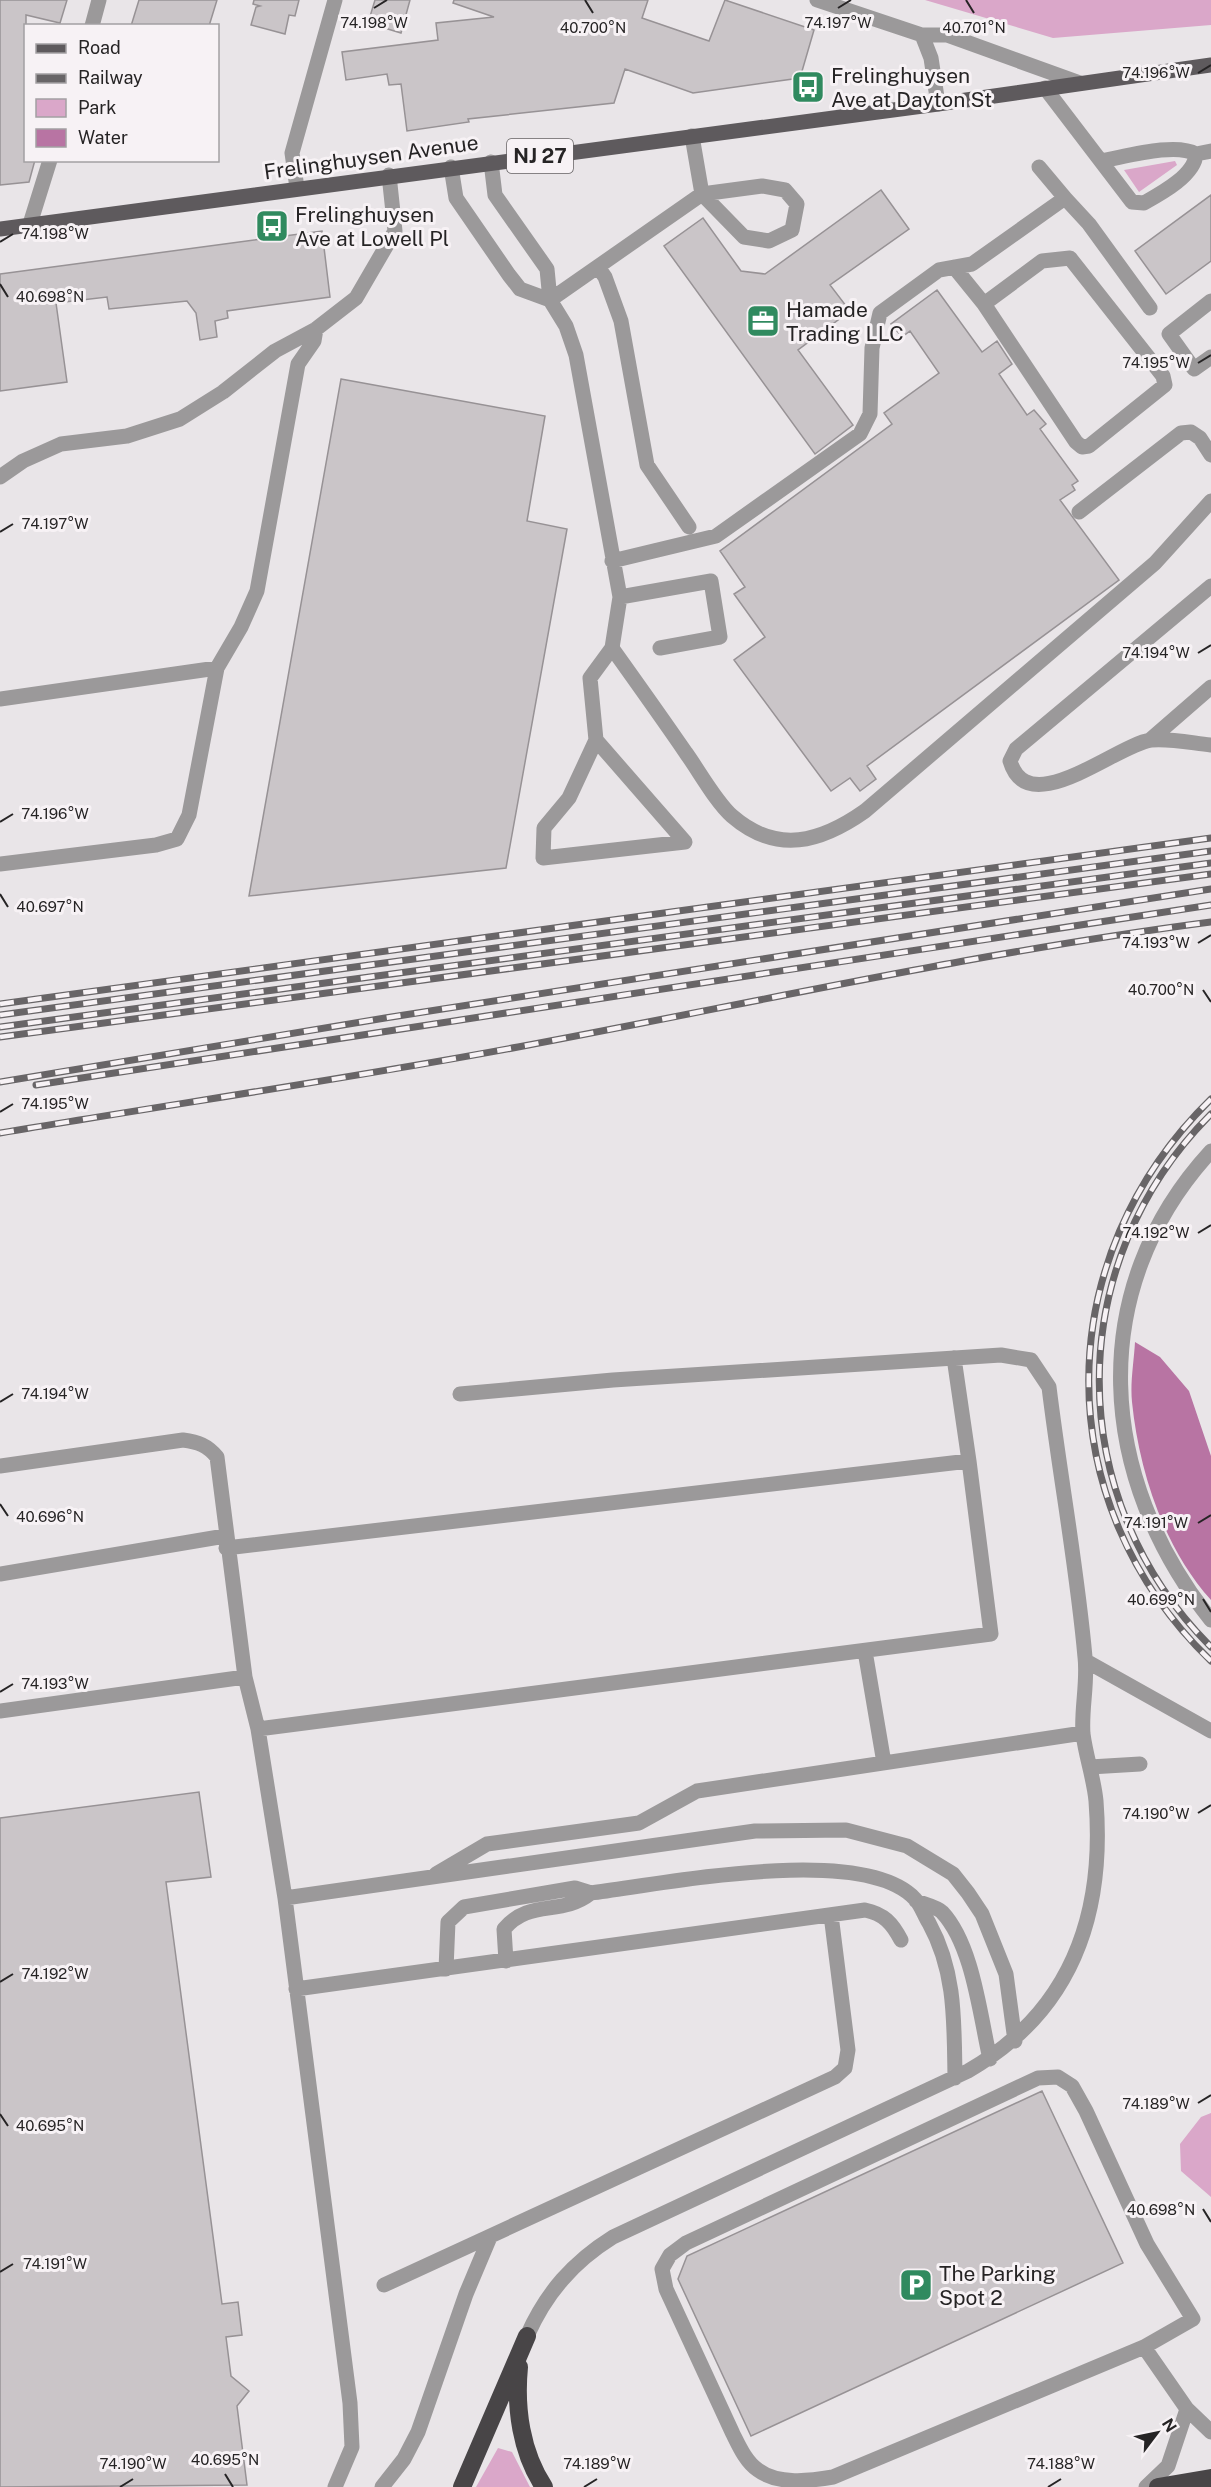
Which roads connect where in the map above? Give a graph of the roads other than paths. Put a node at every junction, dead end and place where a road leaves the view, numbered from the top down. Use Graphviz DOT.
graph roads {
  1 [pos="99,0"];
  2 [pos="335,0"];
  3 [pos="818,0"];
  4 [pos="93,24"];
  5 [pos="922,35"];
  6 [pos="1211,65"];
  7 [pos="1080,83"];
  8 [pos="1045,88"];
  9 [pos="938,104"];
  10 [pos="692,136"];
  11 [pos="1203,152"];
  12 [pos="1101,161"];
  13 [pos="49,162"];
  14 [pos="491,162"];
  15 [pos="451,167"];
  16 [pos="1039,167"];
  17 [pos="389,175"];
  18 [pos="297,188"];
  19 [pos="702,194"];
  20 [pos="1065,198"];
  21 [pos="30,224"];
  22 [pos="0,229"];
  23 [pos="598,267"];
  24 [pos="954,267"];
  25 [pos="550,300"];
  26 [pos="1211,301"];
  27 [pos="984,304"];
  28 [pos="1150,308"];
  29 [pos="316,329"];
  30 [pos="1211,357"];
  31 [pos="1211,455"];
  32 [pos="0,477"];
  33 [pos="1211,501"];
  34 [pos="1079,512"];
  35 [pos="689,527"];
  36 [pos="612,561"];
  37 [pos="1211,586"];
  38 [pos="620,597"];
  39 [pos="612,648"];
  40 [pos="660,648"];
  41 [pos="216,668"];
  42 [pos="1211,687"];
  43 [pos="0,699"];
  44 [pos="1150,740"];
  45 [pos="596,741"];
  46 [pos="1211,745"];
  47 [pos="0,864"];
  48 [pos="1211,1151"];
  49 [pos="954,1358"];
  50 [pos="460,1394"];
  51 [pos="969,1461"];
  52 [pos="0,1466"];
  53 [pos="226,1542"];
  54 [pos="0,1574"];
  55 [pos="1211,1620"];
  56 [pos="865,1651"];
  57 [pos="1086,1660"];
  58 [pos="244,1677"];
  59 [pos="0,1711"];
  60 [pos="258,1729"];
  61 [pos="1211,1731"];
  62 [pos="1083,1733"];
  63 [pos="884,1763"];
  64 [pos="1140,1764"];
  65 [pos="1090,1767"];
  66 [pos="430,1878"];
  67 [pos="591,1893"];
  68 [pos="285,1898"];
  69 [pos="916,1901"];
  70 [pos="831,1915"];
  71 [pos="901,1940"];
  72 [pos="506,1961"];
  73 [pos="446,1970"];
  74 [pos="296,1989"];
  75 [pos="1015,2041"];
  76 [pos="990,2059"];
  77 [pos="955,2078"];
  78 [pos="490,2237"];
  79 [pos="384,2285"];
  80 [pos="527,2336"];
  81 [pos="1143,2347"];
  82 [pos="1186,2409"];
  83 [pos="1211,2432"];
  84 [pos="1211,2478"];
  85 [pos="335,2487"];
  86 [pos="382,2487"];
  87 [pos="462,2487"];
  88 [pos="544,2487"];
  89 [pos="1146,2487"];
  90 [pos="1158,2487"];
  1 -- 4 [label="street"];
  2 -- 18 [label="street"];
  3 -- 5 [label="street"];
  5 -- 7 [label="street"];
  5 -- 9 [label="street"];
  6 -- 7 [label="main road, Frelinghuysen Avenue / NJ 27"];
  7 -- 8 [label="main road, Frelinghuysen Avenue / NJ 27"];
  8 -- 9 [label="main road, Frelinghuysen Avenue / NJ 27"];
  8 -- 12 [label="street"];
  9 -- 10 [label="main road, Frelinghuysen Avenue / NJ 27"];
  10 -- 14 [label="main road, Frelinghuysen Avenue / NJ 27"];
  10 -- 19 [label="street"];
  11 -- 12 [label="street"];
  11 -- 12 [label="street"];
  13 -- 21 [label="street"];
  14 -- 15 [label="main road, Frelinghuysen Avenue / NJ 27"];
  14 -- 25 [label="street"];
  15 -- 17 [label="main road, Frelinghuysen Avenue / NJ 27"];
  15 -- 25 [label="street"];
  16 -- 20 [label="street"];
  17 -- 18 [label="main road, Frelinghuysen Avenue / NJ 27"];
  17 -- 29 [label="street"];
  18 -- 21 [label="main road, Frelinghuysen Avenue / NJ 27"];
  19 -- 19 [label="street"];
  19 -- 23 [label="street"];
  20 -- 24 [label="street"];
  20 -- 28 [label="street"];
  21 -- 22 [label="main road, Frelinghuysen Avenue / NJ 27"];
  23 -- 25 [label="street"];
  23 -- 35 [label="street"];
  24 -- 27 [label="street"];
  24 -- 36 [label="street"];
  25 -- 36 [label="street"];
  26 -- 30 [label="street"];
  27 -- 27 [label="street"];
  29 -- 32 [label="street"];
  29 -- 41 [label="street"];
  31 -- 34 [label="street"];
  33 -- 39 [label="street"];
  36 -- 38 [label="street"];
  37 -- 44 [label="street"];
  38 -- 39 [label="street"];
  38 -- 40 [label="street"];
  39 -- 45 [label="street"];
  41 -- 43 [label="street"];
  41 -- 47 [label="street"];
  42 -- 44 [label="street"];
  44 -- 46 [label="street"];
  45 -- 45 [label="street"];
  48 -- 55 [label="street"];
  49 -- 50 [label="street"];
  49 -- 51 [label="street"];
  49 -- 57 [label="street"];
  51 -- 53 [label="street"];
  51 -- 56 [label="street"];
  52 -- 53 [label="street"];
  53 -- 54 [label="street"];
  53 -- 58 [label="street"];
  56 -- 60 [label="street"];
  56 -- 63 [label="street"];
  57 -- 61 [label="street"];
  57 -- 62 [label="street"];
  58 -- 59 [label="street"];
  58 -- 60 [label="street"];
  60 -- 68 [label="street"];
  62 -- 63 [label="street"];
  62 -- 65 [label="street"];
  63 -- 66 [label="street"];
  64 -- 65 [label="street"];
  65 -- 75 [label="street"];
  66 -- 68 [label="street"];
  66 -- 75 [label="street"];
  67 -- 69 [label="street"];
  67 -- 72 [label="street"];
  67 -- 73 [label="street"];
  68 -- 74 [label="street"];
  69 -- 76 [label="street"];
  69 -- 77 [label="street"];
  70 -- 71 [label="street"];
  70 -- 72 [label="street"];
  70 -- 78 [label="street"];
  72 -- 73 [label="street"];
  73 -- 74 [label="street"];
  74 -- 85 [label="street"];
  75 -- 76 [label="street"];
  76 -- 77 [label="street"];
  77 -- 80 [label="street"];
  78 -- 79 [label="street"];
  78 -- 86 [label="street"];
  80 -- 87 [label="highway"];
  80 -- 88 [label="highway"];
  81 -- 81 [label="street"];
  81 -- 82 [label="street"];
  82 -- 83 [label="street"];
  82 -- 89 [label="street"];
  84 -- 90 [label="highway"];
}
